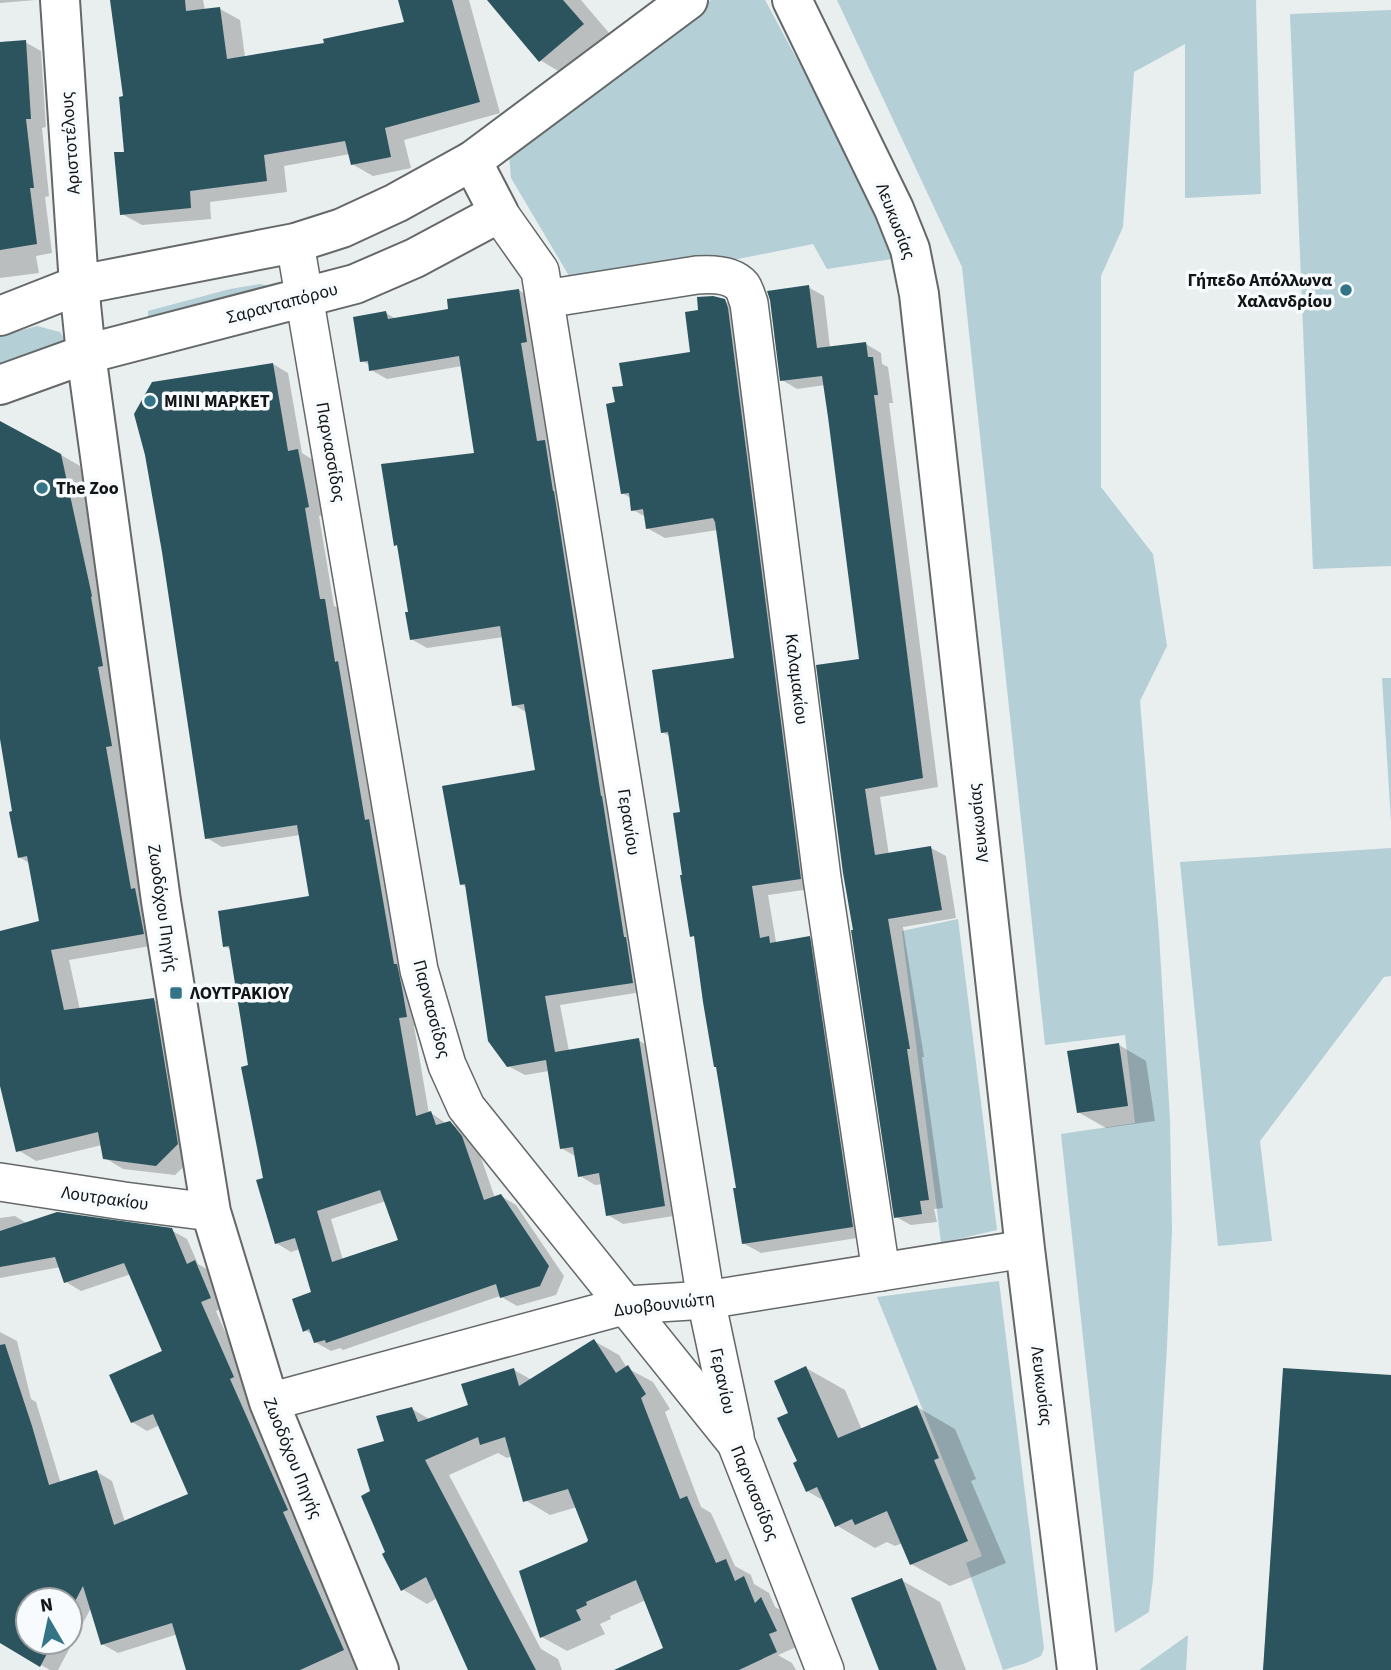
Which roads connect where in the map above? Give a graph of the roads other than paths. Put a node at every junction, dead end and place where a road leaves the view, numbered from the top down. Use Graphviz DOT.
graph roads {
  1 [pos="60,0"];
  2 [pos="688,0"];
  3 [pos="792,0"];
  4 [pos="472,161"];
  5 [pos="499,213"];
  6 [pos="295,243"];
  7 [pos="79,285"];
  8 [pos="305,298"];
  9 [pos="545,299"];
  10 [pos="0,316"];
  11 [pos="86,354"];
  12 [pos="0,385"];
  13 [pos="0,1182"];
  14 [pos="211,1212"];
  15 [pos="1025,1249"];
  16 [pos="881,1272"];
  17 [pos="706,1300"];
  18 [pos="627,1306"];
  19 [pos="269,1402"];
  20 [pos="736,1443"];
  21 [pos="379,1670"];
  22 [pos="825,1670"];
  23 [pos="1077,1670"];
  1 -- 7 [label="street, Αριστοτέλους"];
  2 -- 4 [label="street"];
  3 -- 15 [label="street, Λευκωσίας"];
  4 -- 5 [label="street"];
  4 -- 6 [label="street"];
  5 -- 8 [label="street, Σαρανταπόρου"];
  5 -- 9 [label="street, Γερανίου"];
  6 -- 7 [label="street"];
  6 -- 8 [label="street, Παρνασσίδος"];
  7 -- 10 [label="street"];
  7 -- 11 [label="street, Ζωοδόχου Πηγής"];
  8 -- 11 [label="street, Σαρανταπόρου"];
  8 -- 18 [label="street, Παρνασσίδος"];
  9 -- 16 [label="street, Καλαμακίου"];
  9 -- 17 [label="street, Γερανίου"];
  11 -- 12 [label="street, Σαρανταπόρου"];
  11 -- 14 [label="street, Ζωοδόχου Πηγής"];
  13 -- 14 [label="street, Λουτρακίου"];
  14 -- 19 [label="street, Ζωοδόχου Πηγής"];
  15 -- 16 [label="street, Δυοβουνιώτη"];
  15 -- 23 [label="street, Λευκωσίας"];
  16 -- 17 [label="street, Δυοβουνιώτη"];
  17 -- 18 [label="street, Δυοβουνιώτη"];
  17 -- 20 [label="street, Γερανίου"];
  18 -- 19 [label="street, Δυοβουνιώτη"];
  18 -- 20 [label="street, Παρνασσίδος"];
  19 -- 21 [label="street, Ζωοδόχου Πηγής"];
  20 -- 22 [label="street, Παρνασσίδος"];
}
